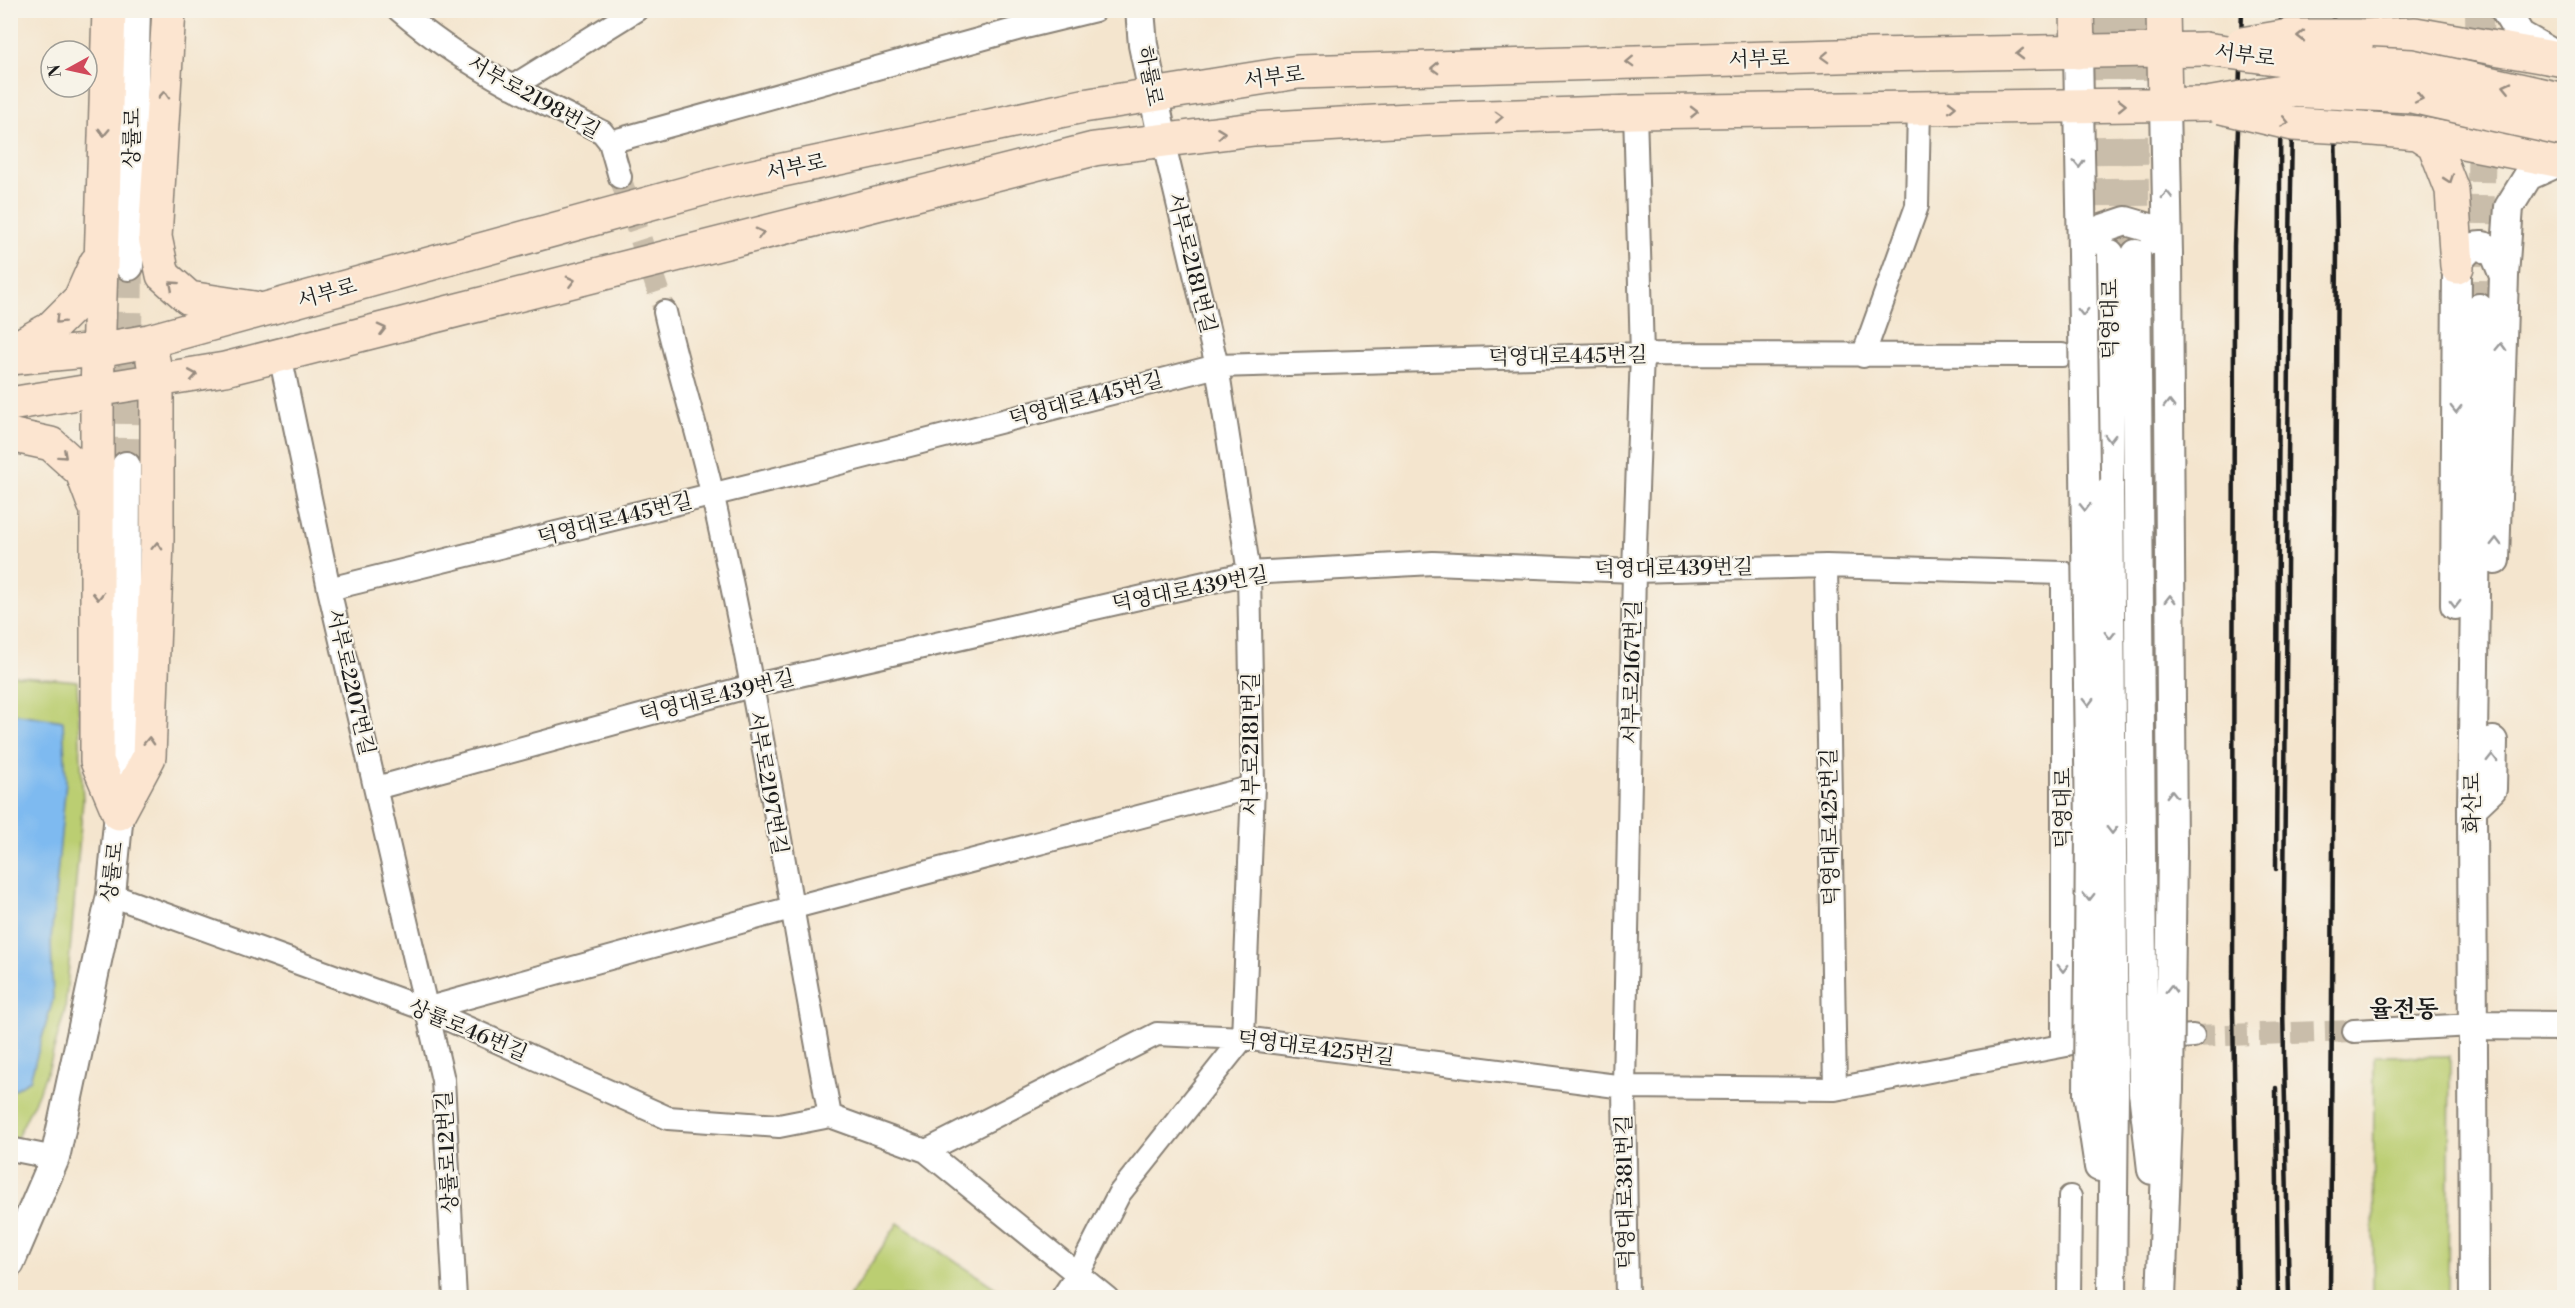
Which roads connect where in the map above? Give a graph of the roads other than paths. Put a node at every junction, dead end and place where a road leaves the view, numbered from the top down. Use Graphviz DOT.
graph roads {
  1 [pos="109,10"];
  2 [pos="136,10"];
  3 [pos="169,10"];
  4 [pos="399,10"];
  5 [pos="636,10"];
  6 [pos="1095,10"];
  7 [pos="1140,10"];
  8 [pos="2077,10"];
  9 [pos="2163,10"];
  10 [pos="2505,10"];
  11 [pos="1020,19"];
  12 [pos="2423,22"];
  13 [pos="2164,50"];
  14 [pos="2205,50"];
  15 [pos="2078,52"];
  16 [pos="2564,60"];
  17 [pos="512,87"];
  18 [pos="1154,95"];
  19 [pos="2565,100"];
  20 [pos="2165,104"];
  21 [pos="2207,104"];
  22 [pos="2079,106"];
  23 [pos="1919,108"];
  24 [pos="1635,112"];
  25 [pos="2417,133"];
  26 [pos="1163,140"];
  27 [pos="610,142"];
  28 [pos="2563,151"];
  29 [pos="620,177"];
  30 [pos="100,253"];
  31 [pos="2082,254"];
  32 [pos="2168,254"];
  33 [pos="129,266"];
  34 [pos="2457,267"];
  35 [pos="2504,276"];
  36 [pos="2479,308"];
  37 [pos="268,310"];
  38 [pos="665,312"];
  39 [pos="149,341"];
  40 [pos="98,350"];
  41 [pos="10,351"];
  42 [pos="1642,354"];
  43 [pos="280,355"];
  44 [pos="1863,356"];
  45 [pos="2062,356"];
  46 [pos="10,358"];
  47 [pos="1217,366"];
  48 [pos="157,382"];
  49 [pos="97,391"];
  50 [pos="10,404"];
  51 [pos="10,435"];
  52 [pos="126,466"];
  53 [pos="712,495"];
  54 [pos="98,515"];
  55 [pos="1826,566"];
  56 [pos="1634,571"];
  57 [pos="1249,573"];
  58 [pos="2063,573"];
  59 [pos="329,589"];
  60 [pos="751,686"];
  61 [pos="376,788"];
  62 [pos="1253,788"];
  63 [pos="2472,808"];
  64 [pos="119,813"];
  65 [pos="111,895"];
  66 [pos="791,908"];
  67 [pos="425,1009"];
  68 [pos="2474,1025"];
  69 [pos="2565,1026"];
  70 [pos="2354,1031"];
  71 [pos="2193,1036"];
  72 [pos="1243,1038"];
  73 [pos="2063,1044"];
  74 [pos="1624,1087"];
  75 [pos="1835,1089"];
  76 [pos="2156,1091"];
  77 [pos="2101,1093"];
  78 [pos="830,1116"];
  79 [pos="10,1149"];
  80 [pos="926,1151"];
  81 [pos="56,1158"];
  82 [pos="2070,1197"];
  83 [pos="10,1263"];
  84 [pos="1078,1274"];
  85 [pos="455,1298"];
  86 [pos="1062,1298"];
  87 [pos="1107,1298"];
  88 [pos="1627,1298"];
  89 [pos="2069,1298"];
  90 [pos="2112,1298"];
  91 [pos="2161,1298"];
  92 [pos="2474,1298"];
  1 -- 30 [label="main road, one-way"];
  2 -- 33 [label="street, 상률로"];
  37 -- 3 [label="main road, one-way"];
  4 -- 17 [label="street, 서부로2198번길"];
  5 -- 17 [label="street"];
  6 -- 11 [label="street"];
  7 -- 18 [label="street, 하률로"];
  8 -- 15 [label="main road"];
  9 -- 13 [label="main road"];
  10 -- 16 [label="street"];
  11 -- 27 [label="street"];
  12 -- 14 [label="main road, one-way, bridge"];
  12 -- 16 [label="main road"];
  13 -- 14 [label="main road, 서부로"];
  13 -- 15 [label="main road, 서부로"];
  13 -- 20 [label="main road"];
  19 -- 14 [label="main road, 서부로, one-way, bridge"];
  15 -- 18 [label="main road, 서부로, one-way"];
  15 -- 22 [label="street"];
  17 -- 27 [label="street, 서부로2198번길"];
  18 -- 26 [label="street, 하률로"];
  18 -- 37 [label="main road, 서부로"];
  20 -- 21 [label="main road, 서부로"];
  22 -- 20 [label="main road, 서부로, one-way"];
  32 -- 20 [label="street, one-way"];
  21 -- 25 [label="main road, one-way, bridge"];
  21 -- 28 [label="main road, 서부로, one-way, bridge"];
  23 -- 22 [label="main road, 서부로, one-way"];
  22 -- 31 [label="street, one-way"];
  24 -- 23 [label="main road, 서부로, one-way"];
  23 -- 44 [label="street"];
  26 -- 24 [label="main road, 서부로, one-way"];
  24 -- 42 [label="street, 서부로2167번길"];
  25 -- 28 [label="main road"];
  25 -- 34 [label="main road, one-way"];
  43 -- 26 [label="main road, 서부로, one-way"];
  26 -- 47 [label="street, 서부로2181번길"];
  27 -- 29 [label="street, 서부로2198번길"];
  28 -- 35 [label="street"];
  30 -- 40 [label="main road"];
  30 -- 41 [label="main road, one-way"];
  31 -- 32 [label="street"];
  31 -- 77 [label="street, one-way, bridge"];
  76 -- 32 [label="street, one-way, bridge"];
  34 -- 35 [label="street"];
  34 -- 63 [label="street, one-way"];
  63 -- 35 [label="street, one-way"];
  36 -- 63 [label="street, 화산로"];
  37 -- 39 [label="main road, 서부로"];
  38 -- 53 [label="street, 서부로2197번길"];
  39 -- 40 [label="main road, 서부로"];
  39 -- 48 [label="main road"];
  40 -- 46 [label="main road, 서부로"];
  40 -- 49 [label="main road"];
  42 -- 44 [label="street, 덕영대로445번길"];
  42 -- 47 [label="street, 덕영대로445번길"];
  42 -- 56 [label="street, 서부로2167번길"];
  48 -- 43 [label="main road, 서부로, one-way"];
  43 -- 59 [label="street, 서부로2207번길"];
  44 -- 45 [label="street, 덕영대로445번길"];
  47 -- 53 [label="street, 덕영대로445번길"];
  47 -- 57 [label="street, 서부로2181번길"];
  48 -- 49 [label="main road, 서부로"];
  64 -- 48 [label="main road, one-way"];
  49 -- 50 [label="main road, 서부로"];
  49 -- 54 [label="main road"];
  51 -- 54 [label="main road, one-way"];
  52 -- 64 [label="street, 상률로"];
  53 -- 59 [label="street, 덕영대로445번길"];
  53 -- 60 [label="street, 서부로2197번길"];
  54 -- 64 [label="main road, one-way"];
  55 -- 56 [label="street, 덕영대로439번길"];
  55 -- 58 [label="street, 덕영대로439번길"];
  55 -- 75 [label="street, 덕영대로425번길"];
  56 -- 57 [label="street, 덕영대로439번길"];
  56 -- 74 [label="street, 서부로2167번길"];
  57 -- 60 [label="street, 덕영대로439번길"];
  57 -- 62 [label="street, 서부로2181번길"];
  58 -- 73 [label="street, 덕영대로, one-way"];
  59 -- 61 [label="street, 서부로2207번길"];
  60 -- 61 [label="street, 덕영대로439번길"];
  60 -- 66 [label="street, 서부로2197번길"];
  61 -- 67 [label="street, 서부로2207번길"];
  62 -- 66 [label="street"];
  62 -- 72 [label="street, 서부로2181번길"];
  63 -- 68 [label="street, 화산로"];
  64 -- 65 [label="street, 상률로"];
  65 -- 67 [label="street, 상률로46번길"];
  65 -- 81 [label="street, 상률로"];
  66 -- 67 [label="street"];
  66 -- 78 [label="street, 서부로2197번길"];
  67 -- 78 [label="street, 상률로46번길"];
  67 -- 85 [label="street, 상률로12번길"];
  68 -- 69 [label="street"];
  68 -- 70 [label="street"];
  68 -- 92 [label="street, 화산로"];
  71 -- 73 [label="street, 덕영대로425번길"];
  72 -- 74 [label="street, 덕영대로425번길"];
  72 -- 80 [label="street, 덕영대로425번길"];
  72 -- 84 [label="street"];
  73 -- 75 [label="street, 덕영대로425번길"];
  74 -- 75 [label="street, 덕영대로425번길"];
  74 -- 88 [label="street, 덕영대로381번길"];
  76 -- 77 [label="street, 덕영대로, one-way, bridge"];
  76 -- 91 [label="street"];
  77 -- 90 [label="street"];
  78 -- 80 [label="street"];
  79 -- 81 [label="street"];
  80 -- 84 [label="street"];
  81 -- 83 [label="street, 상률로"];
  82 -- 89 [label="street"];
  84 -- 86 [label="street"];
  84 -- 87 [label="street"];
}
